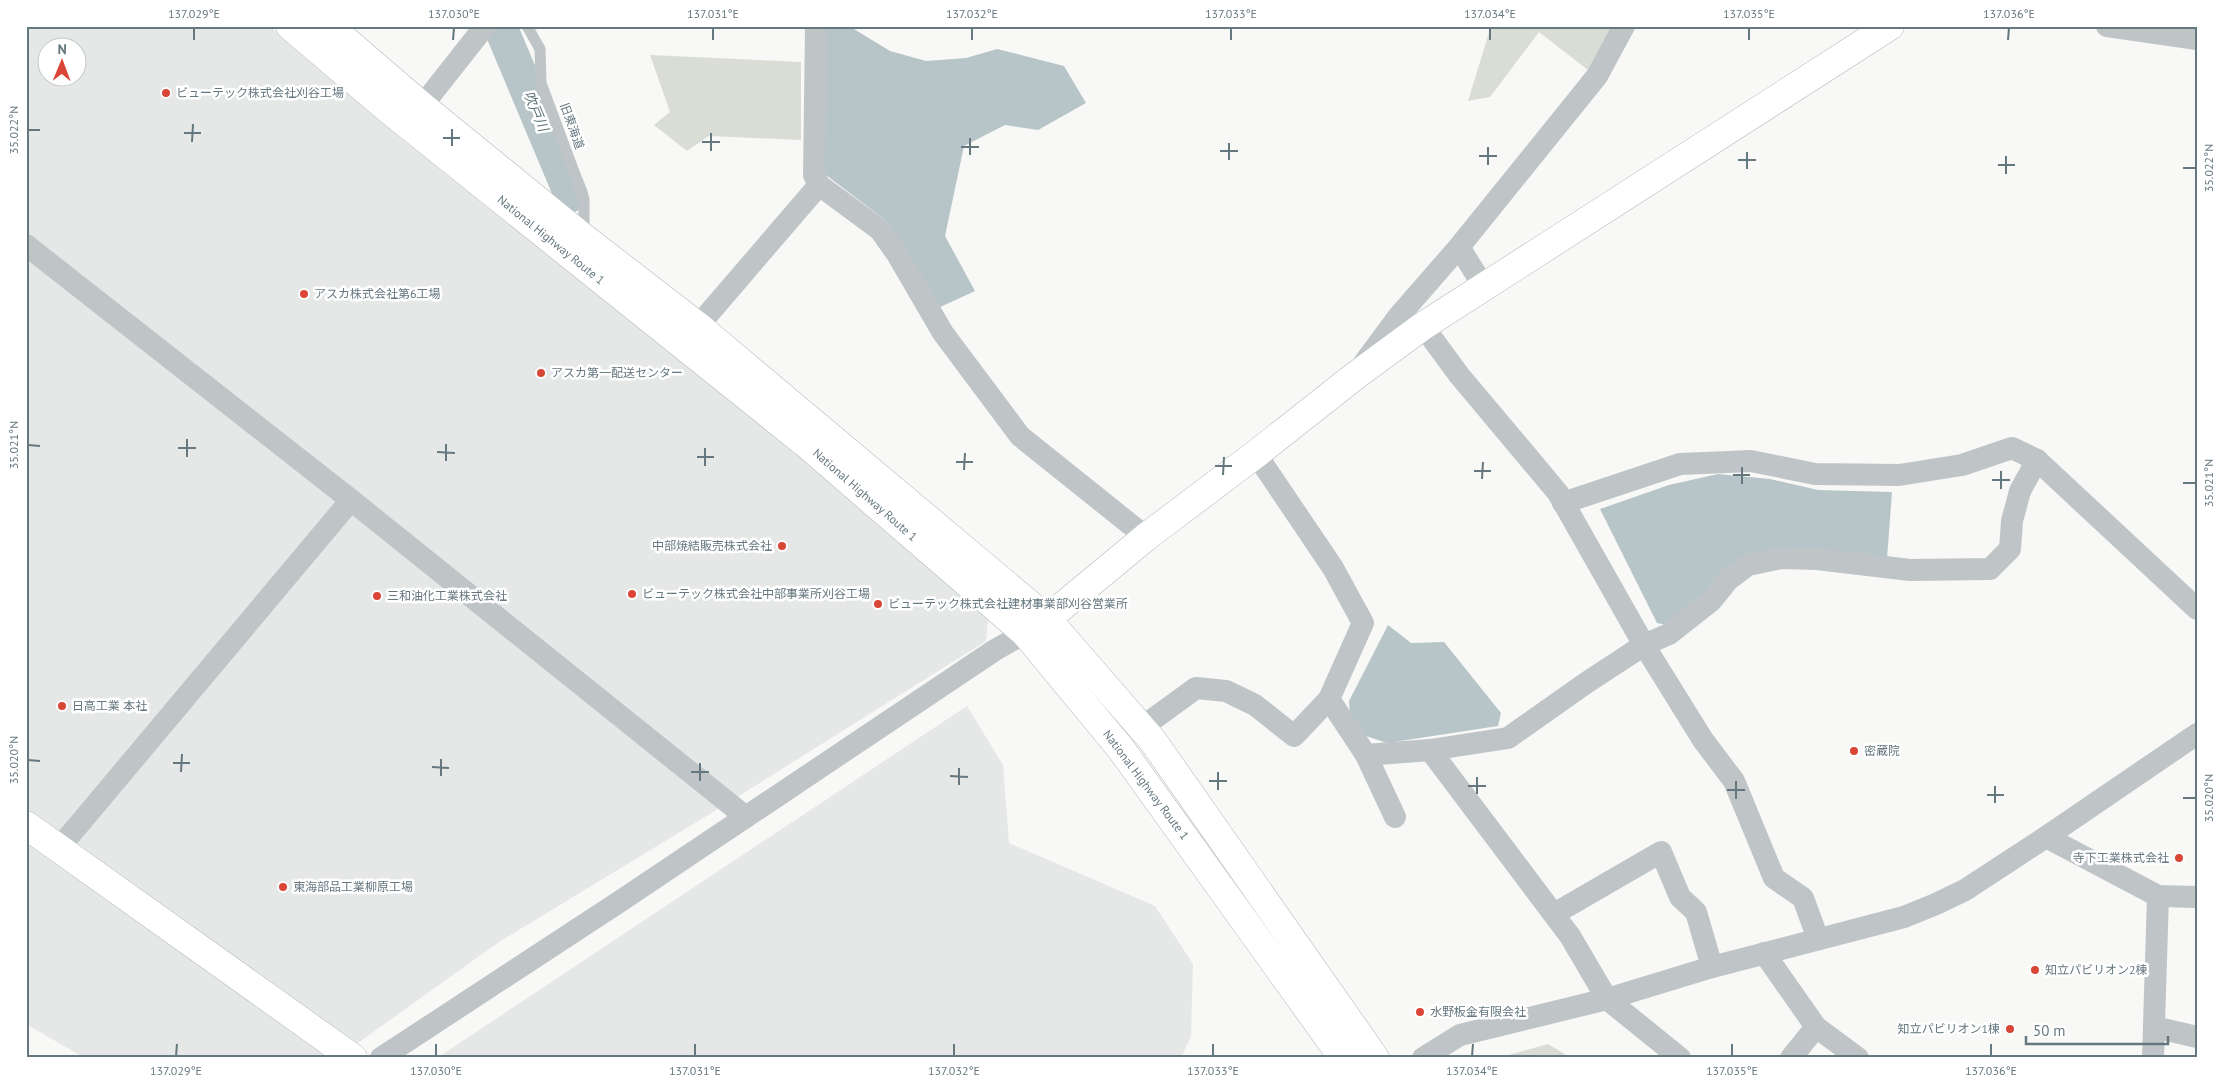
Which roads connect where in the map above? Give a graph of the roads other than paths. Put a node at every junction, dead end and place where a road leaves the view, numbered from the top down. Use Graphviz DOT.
graph roads {
  1 [pos="290,26"];
  2 [pos="329,26"];
  3 [pos="485,26"];
  4 [pos="527,26"];
  5 [pos="816,26"];
  6 [pos="1624,26"];
  7 [pos="1890,26"];
  8 [pos="2107,26"];
  9 [pos="2197,39"];
  10 [pos="422,106"];
  11 [pos="819,185"];
  12 [pos="584,238"];
  13 [pos="26,245"];
  14 [pos="1459,247"];
  15 [pos="1484,287"];
  16 [pos="698,326"];
  17 [pos="1423,326"];
  18 [pos="1355,376"];
  19 [pos="1256,454"];
  20 [pos="2037,460"];
  21 [pos="351,500"];
  22 [pos="1563,503"];
  23 [pos="1146,537"];
  24 [pos="2197,609"];
  25 [pos="1036,626"];
  26 [pos="1644,645"];
  27 [pos="1329,699"];
  28 [pos="1141,728"];
  29 [pos="2197,734"];
  30 [pos="1430,750"];
  31 [pos="1366,755"];
  32 [pos="746,817"];
  33 [pos="1395,817"];
  34 [pos="26,825"];
  35 [pos="2046,837"];
  36 [pos="60,847"];
  37 [pos="2158,896"];
  38 [pos="2197,897"];
  39 [pos="1554,914"];
  40 [pos="1818,939"];
  41 [pos="1764,953"];
  42 [pos="1712,967"];
  43 [pos="1607,999"];
  44 [pos="1816,1027"];
  45 [pos="2154,1027"];
  46 [pos="2197,1037"];
  47 [pos="353,1058"];
  48 [pos="381,1058"];
  49 [pos="1343,1058"];
  50 [pos="1375,1058"];
  51 [pos="1422,1058"];
  52 [pos="1680,1058"];
  53 [pos="1790,1058"];
  54 [pos="1858,1058"];
  55 [pos="2152,1058"];
  1 -- 25 [label="main road, National Highway Route 1"];
  2 -- 10 [label="main road, National Highway Route 1"];
  3 -- 10 [label="street"];
  4 -- 12 [label="lane, 旧東海道"];
  5 -- 11 [label="street"];
  6 -- 14 [label="street"];
  7 -- 15 [label="main road"];
  8 -- 9 [label="street"];
  10 -- 12 [label="main road, National Highway Route 1"];
  11 -- 16 [label="street"];
  11 -- 23 [label="street"];
  12 -- 16 [label="main road, National Highway Route 1"];
  13 -- 21 [label="street"];
  14 -- 15 [label="street"];
  14 -- 18 [label="street"];
  15 -- 17 [label="main road"];
  16 -- 25 [label="main road, National Highway Route 1"];
  17 -- 18 [label="main road"];
  17 -- 22 [label="street"];
  18 -- 19 [label="main road"];
  19 -- 23 [label="main road"];
  19 -- 27 [label="street"];
  20 -- 22 [label="street"];
  20 -- 24 [label="street"];
  20 -- 26 [label="street"];
  21 -- 32 [label="street"];
  21 -- 36 [label="street"];
  22 -- 26 [label="street"];
  23 -- 25 [label="main road"];
  25 -- 28 [label="main road, National Highway Route 1"];
  25 -- 32 [label="street"];
  25 -- 49 [label="main road, National Highway Route 1"];
  26 -- 30 [label="street"];
  26 -- 40 [label="street"];
  27 -- 28 [label="street"];
  27 -- 31 [label="street"];
  28 -- 50 [label="main road, National Highway Route 1"];
  29 -- 35 [label="street"];
  30 -- 31 [label="street"];
  30 -- 39 [label="street"];
  31 -- 33 [label="street"];
  32 -- 48 [label="street"];
  34 -- 36 [label="main road"];
  35 -- 37 [label="street"];
  35 -- 40 [label="street"];
  36 -- 47 [label="main road"];
  37 -- 38 [label="street"];
  37 -- 45 [label="street"];
  39 -- 42 [label="street"];
  39 -- 43 [label="street"];
  40 -- 41 [label="street"];
  41 -- 42 [label="street"];
  41 -- 44 [label="street"];
  42 -- 43 [label="street"];
  43 -- 51 [label="street"];
  43 -- 52 [label="street"];
  44 -- 53 [label="street"];
  44 -- 54 [label="street"];
  45 -- 46 [label="street"];
  45 -- 55 [label="street"];
}
